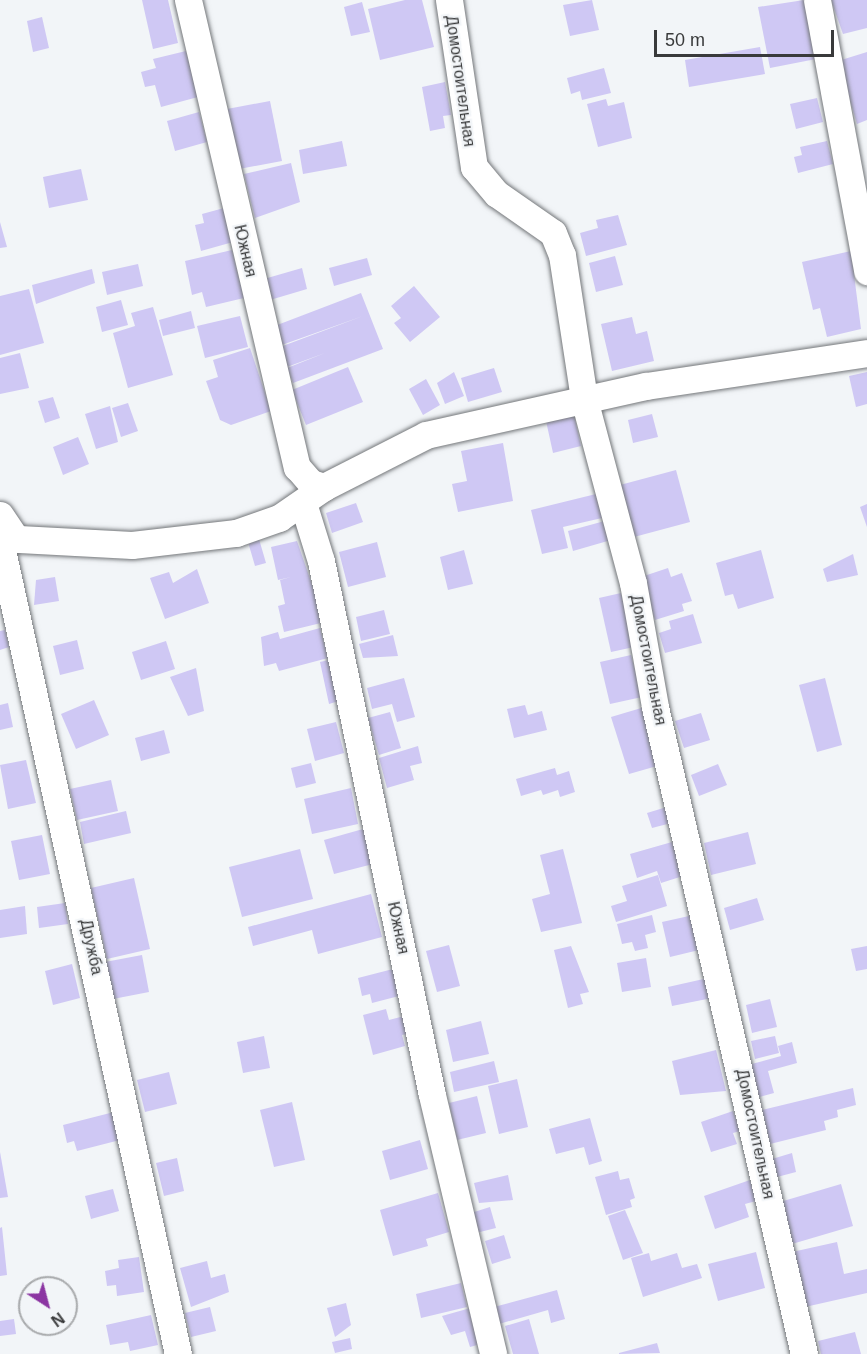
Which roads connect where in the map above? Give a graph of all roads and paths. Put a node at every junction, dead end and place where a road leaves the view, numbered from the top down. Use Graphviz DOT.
graph roads {
  1 [pos="188,0"];
  2 [pos="449,0"];
  3 [pos="817,0"];
  4 [pos="867,271"];
  5 [pos="867,353"];
  6 [pos="584,399"];
  7 [pos="313,495"];
  8 [pos="0,515"];
  9 [pos="5,540"];
  10 [pos="177,1354"];
  11 [pos="493,1354"];
  12 [pos="804,1354"];
  1 -- 7 [label="street, Южная"];
  2 -- 6 [label="street, Домостоительная"];
  3 -- 4 [label="street"];
  5 -- 6 [label="street"];
  6 -- 7 [label="street"];
  6 -- 12 [label="street, Домостоительная"];
  7 -- 9 [label="street"];
  7 -- 11 [label="street, Южная"];
  8 -- 9 [label="street, Дружба"];
  9 -- 10 [label="street, Дружба"];
}
